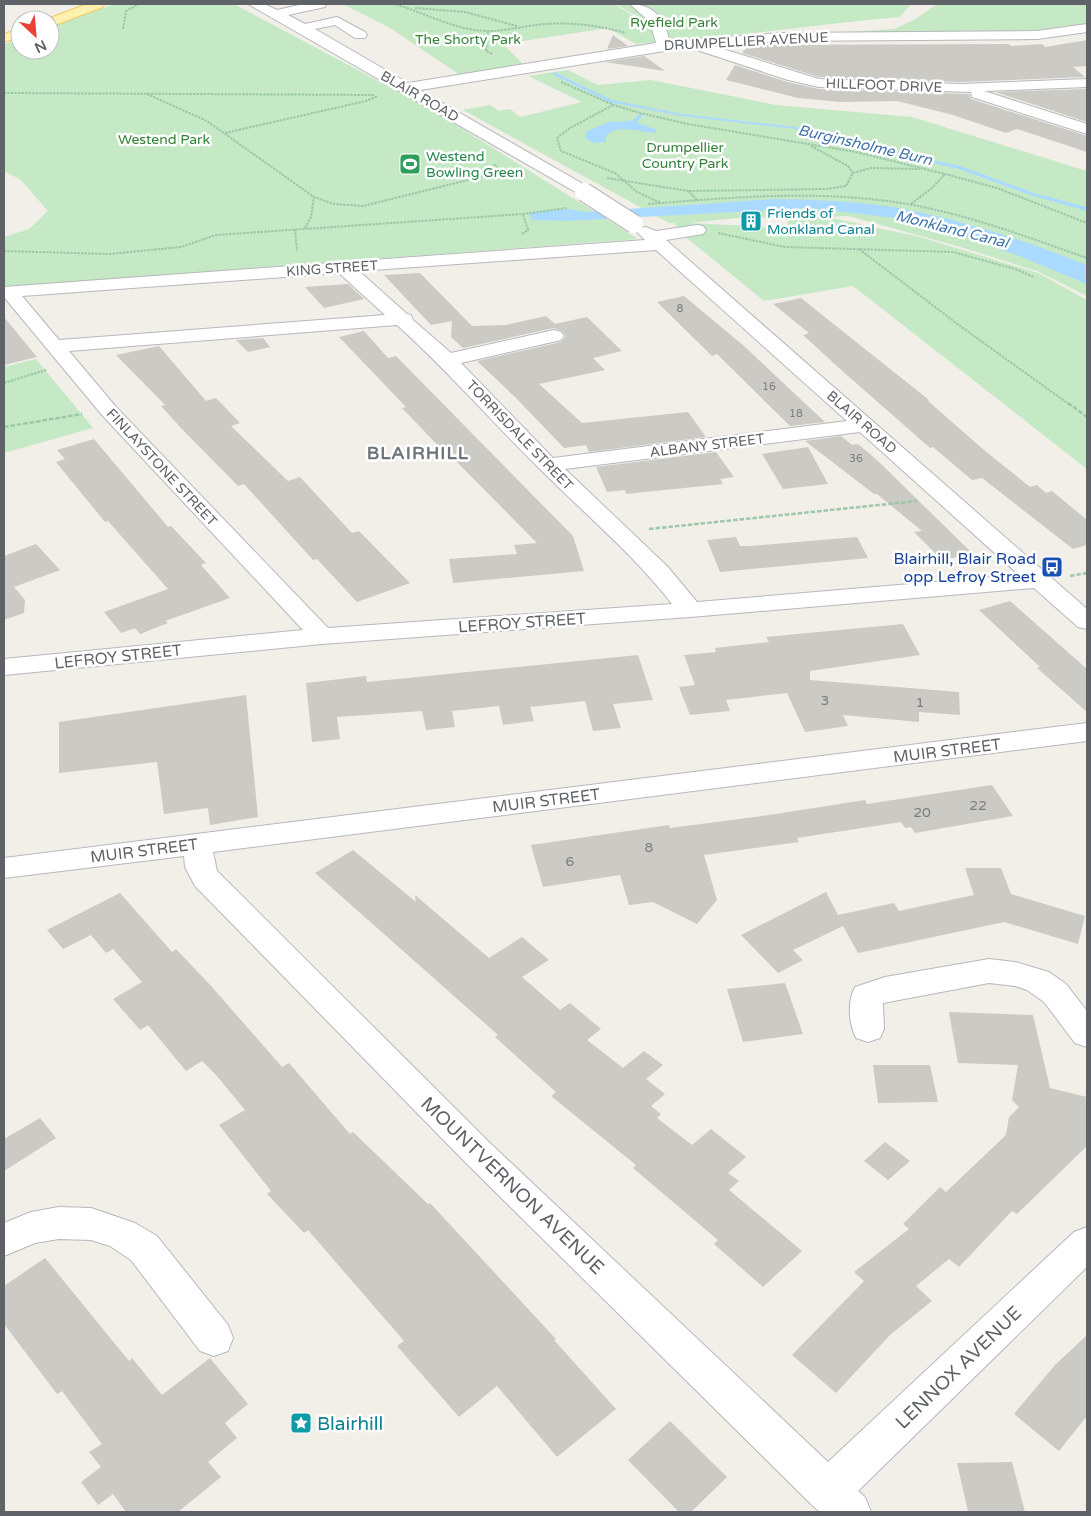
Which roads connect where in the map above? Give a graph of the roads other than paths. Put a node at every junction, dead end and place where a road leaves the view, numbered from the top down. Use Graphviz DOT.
graph roads {
  1 [pos="98,4"];
  2 [pos="254,4"];
  3 [pos="636,4"];
  4 [pos="319,7"];
  5 [pos="277,14"];
  6 [pos="60,18"];
  7 [pos="337,21"];
  8 [pos="303,28"];
  9 [pos="1087,28"];
  10 [pos="360,35"];
  11 [pos="688,42"];
  12 [pos="666,45"];
  13 [pos="1087,83"];
  14 [pos="407,88"];
  15 [pos="961,88"];
  16 [pos="1087,129"];
  17 [pos="697,230"];
  18 [pos="657,240"];
  19 [pos="344,268"];
  20 [pos="6,292"];
  21 [pos="407,322"];
  22 [pos="554,336"];
  23 [pos="277,345"];
  24 [pos="53,346"];
  25 [pos="447,360"];
  26 [pos="865,425"];
  27 [pos="548,465"];
  28 [pos="1040,580"];
  29 [pos="690,610"];
  30 [pos="1087,622"];
  31 [pos="322,636"];
  32 [pos="4,667"];
  33 [pos="1087,732"];
  34 [pos="197,844"];
  35 [pos="4,868"];
  36 [pos="868,1029"];
  37 [pos="1087,1034"];
  38 [pos="4,1240"];
  39 [pos="1087,1243"];
  40 [pos="214,1338"];
  41 [pos="839,1502"];
  1 -- 6 [label="main road"];
  2 -- 5 [label="street, BLAIR ROAD"];
  3 -- 12 [label="street"];
  4 -- 5 [label="street"];
  4 -- 7 [label="street"];
  5 -- 8 [label="street, BLAIR ROAD"];
  7 -- 8 [label="street"];
  7 -- 10 [label="street"];
  8 -- 14 [label="street, BLAIR ROAD"];
  9 -- 11 [label="street, DRUMPELLIER AVENUE"];
  11 -- 12 [label="street, DRUMPELLIER AVENUE"];
  11 -- 15 [label="street, HILLFOOT DRIVE"];
  12 -- 14 [label="street, DRUMPELLIER AVENUE"];
  13 -- 15 [label="street, HILLFOOT DRIVE"];
  14 -- 18 [label="street, BLAIR ROAD, bridge"];
  15 -- 16 [label="street"];
  17 -- 18 [label="street, KING STREET"];
  18 -- 19 [label="street, KING STREET"];
  18 -- 26 [label="street, BLAIR ROAD"];
  19 -- 20 [label="street, KING STREET"];
  19 -- 21 [label="street, TORRISDALE STREET"];
  20 -- 24 [label="street, FINLAYSTONE STREET"];
  21 -- 23 [label="street"];
  21 -- 24 [label="street"];
  21 -- 25 [label="street, TORRISDALE STREET"];
  22 -- 25 [label="street"];
  24 -- 31 [label="street, FINLAYSTONE STREET"];
  25 -- 27 [label="street, TORRISDALE STREET"];
  26 -- 27 [label="street, ALBANY STREET"];
  26 -- 28 [label="street, BLAIR ROAD"];
  27 -- 29 [label="street, TORRISDALE STREET"];
  28 -- 29 [label="street, LEFROY STREET"];
  28 -- 30 [label="street, BLAIR ROAD"];
  29 -- 31 [label="street, LEFROY STREET"];
  31 -- 32 [label="street, LEFROY STREET"];
  33 -- 34 [label="street, MUIR STREET"];
  34 -- 35 [label="street, MUIR STREET"];
  34 -- 41 [label="street, MOUNTVERNON AVENUE"];
  36 -- 37 [label="street"];
  38 -- 40 [label="street"];
  39 -- 41 [label="street, LENNOX AVENUE"];
}
